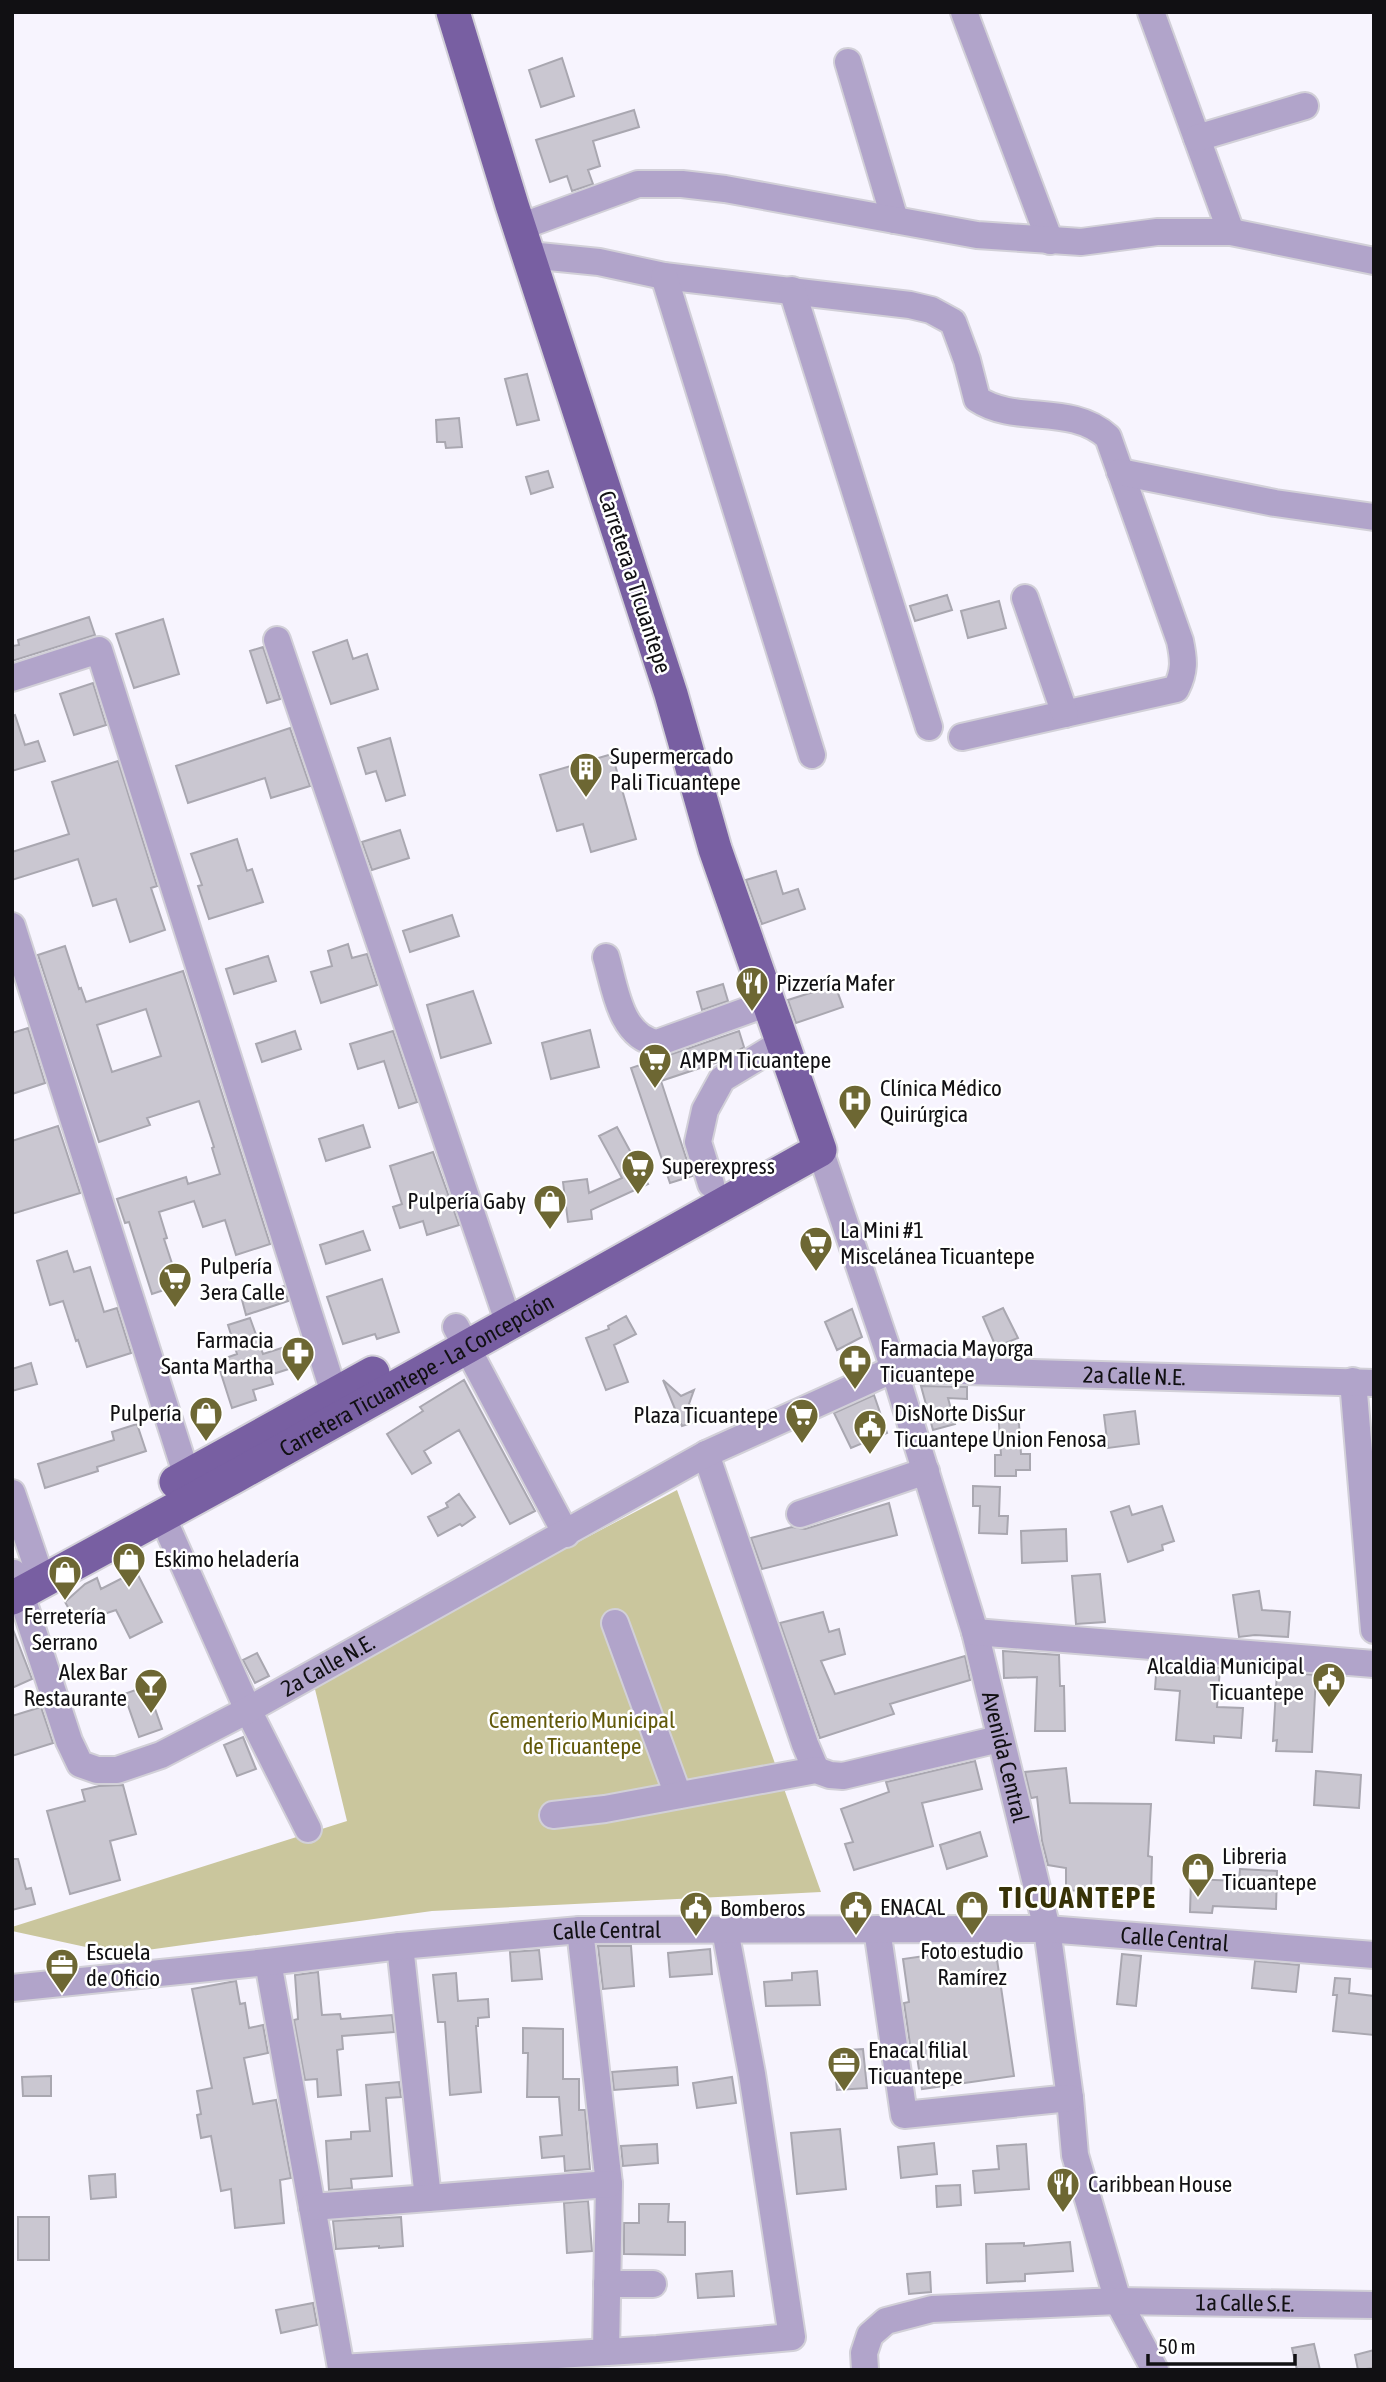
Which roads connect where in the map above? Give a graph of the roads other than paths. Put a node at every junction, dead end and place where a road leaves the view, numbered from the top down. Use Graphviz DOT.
graph roads {
  1 [pos="453,12"];
  2 [pos="964,12"];
  3 [pos="1151,12"];
  4 [pos="848,62"];
  5 [pos="1305,106"];
  6 [pos="1197,138"];
  7 [pos="895,220"];
  8 [pos="1231,232"];
  9 [pos="525,241"];
  10 [pos="1050,241"];
  11 [pos="1374,261"];
  12 [pos="664,276"];
  13 [pos="792,290"];
  14 [pos="1121,472"];
  15 [pos="1374,517"];
  16 [pos="1025,598"];
  17 [pos="277,640"];
  18 [pos="12,678"];
  19 [pos="1065,713"];
  20 [pos="929,727"];
  21 [pos="962,737"];
  22 [pos="812,755"];
  23 [pos="12,926"];
  24 [pos="606,957"];
  25 [pos="768,1003"];
  26 [pos="783,1042"];
  27 [pos="817,1140"];
  28 [pos="711,1184"];
  29 [pos="505,1313"];
  30 [pos="461,1337"];
  31 [pos="894,1369"];
  32 [pos="1364,1382"];
  33 [pos="338,1406"];
  34 [pos="706,1454"];
  35 [pos="926,1471"];
  36 [pos="190,1487"];
  37 [pos="12,1493"];
  38 [pos="800,1514"];
  39 [pos="162,1516"];
  40 [pos="566,1534"];
  41 [pos="23,1580"];
  42 [pos="615,1623"];
  43 [pos="1374,1630"];
  44 [pos="975,1632"];
  45 [pos="1374,1664"];
  46 [pos="248,1710"];
  47 [pos="999,1739"];
  48 [pos="816,1770"];
  49 [pos="678,1795"];
  50 [pos="553,1815"];
  51 [pos="309,1829"];
  52 [pos="1047,1928"];
  53 [pos="877,1929"];
  54 [pos="580,1930"];
  55 [pos="725,1930"];
  56 [pos="400,1946"];
  57 [pos="1374,1955"];
  58 [pos="268,1962"];
  59 [pos="12,1988"];
  60 [pos="1070,2098"];
  61 [pos="609,2184"];
  62 [pos="428,2198"];
  63 [pos="312,2207"];
  64 [pos="607,2284"];
  65 [pos="653,2284"];
  66 [pos="1118,2301"];
  67 [pos="1374,2305"];
  68 [pos="606,2352"];
  69 [pos="659,2359"];
  70 [pos="865,2370"];
  71 [pos="1155,2370"];
  1 -- 9 [label="main road, Carretera a Ticuantepe"];
  2 -- 10 [label="street"];
  3 -- 6 [label="street"];
  4 -- 7 [label="street"];
  5 -- 6 [label="street"];
  6 -- 8 [label="street"];
  7 -- 9 [label="street"];
  7 -- 10 [label="street"];
  8 -- 10 [label="street"];
  8 -- 11 [label="street"];
  9 -- 12 [label="street"];
  9 -- 25 [label="main road, Carretera a Ticuantepe"];
  12 -- 13 [label="street"];
  12 -- 22 [label="street"];
  13 -- 14 [label="street"];
  13 -- 20 [label="street"];
  14 -- 15 [label="street"];
  14 -- 19 [label="street"];
  16 -- 19 [label="street"];
  17 -- 29 [label="street"];
  18 -- 33 [label="street"];
  19 -- 21 [label="street"];
  23 -- 36 [label="street"];
  24 -- 25 [label="street"];
  25 -- 26 [label="main road, Carretera a Ticuantepe"];
  26 -- 27 [label="main road, Carretera a Ticuantepe"];
  26 -- 28 [label="street"];
  27 -- 28 [label="main road, Carretera Ticuantepe - La Concepción"];
  27 -- 29 [label="main road, Carretera Ticuantepe - La Concepción"];
  27 -- 31 [label="street, Avenida Central"];
  28 -- 29 [label="main road, Carretera Ticuantepe - La Concepción"];
  29 -- 30 [label="main road, Carretera Ticuantepe - La Concepción"];
  30 -- 33 [label="main road, Carretera Ticuantepe - La Concepción"];
  30 -- 40 [label="street"];
  31 -- 32 [label="street, 2a Calle N.E."];
  31 -- 34 [label="street, 2a Calle N.E."];
  31 -- 35 [label="street, Avenida Central"];
  32 -- 43 [label="street"];
  33 -- 36 [label="main road, Carretera Ticuantepe - La Concepción"];
  34 -- 40 [label="street, 2a Calle N.E."];
  34 -- 48 [label="street"];
  35 -- 38 [label="street"];
  35 -- 44 [label="street, Avenida Central"];
  36 -- 39 [label="main road, Carretera Ticuantepe - La Concepción"];
  36 -- 41 [label="main road, Carretera Ticuantepe - La Concepción"];
  37 -- 41 [label="street"];
  39 -- 41 [label="main road, Carretera Ticuantepe - La Concepción"];
  39 -- 46 [label="street"];
  40 -- 46 [label="street, 2a Calle N.E."];
  41 -- 46 [label="street, 2a Calle N.E."];
  42 -- 49 [label="street"];
  44 -- 45 [label="street"];
  44 -- 47 [label="street, Avenida Central"];
  46 -- 51 [label="street"];
  47 -- 48 [label="street"];
  47 -- 52 [label="street, Avenida Central"];
  48 -- 49 [label="street"];
  49 -- 50 [label="street"];
  52 -- 53 [label="street, Calle Central"];
  52 -- 57 [label="street, Calle Central"];
  52 -- 60 [label="street, Avenida Central"];
  53 -- 55 [label="street, Calle Central"];
  53 -- 60 [label="street"];
  54 -- 55 [label="street, Calle Central"];
  54 -- 56 [label="street, Calle Central"];
  54 -- 61 [label="street"];
  55 -- 69 [label="street"];
  56 -- 58 [label="street, Calle Central"];
  56 -- 62 [label="street"];
  58 -- 59 [label="street, Calle Central"];
  58 -- 63 [label="street"];
  60 -- 66 [label="street, Avenida Central"];
  61 -- 62 [label="street"];
  61 -- 64 [label="street"];
  62 -- 63 [label="street"];
  63 -- 68 [label="street"];
  64 -- 65 [label="street"];
  64 -- 68 [label="street"];
  66 -- 67 [label="street, 1a Calle S.E."];
  66 -- 70 [label="street, 1a Calle S.E."];
  66 -- 71 [label="street, Avenida Central"];
  68 -- 69 [label="street"];
}
